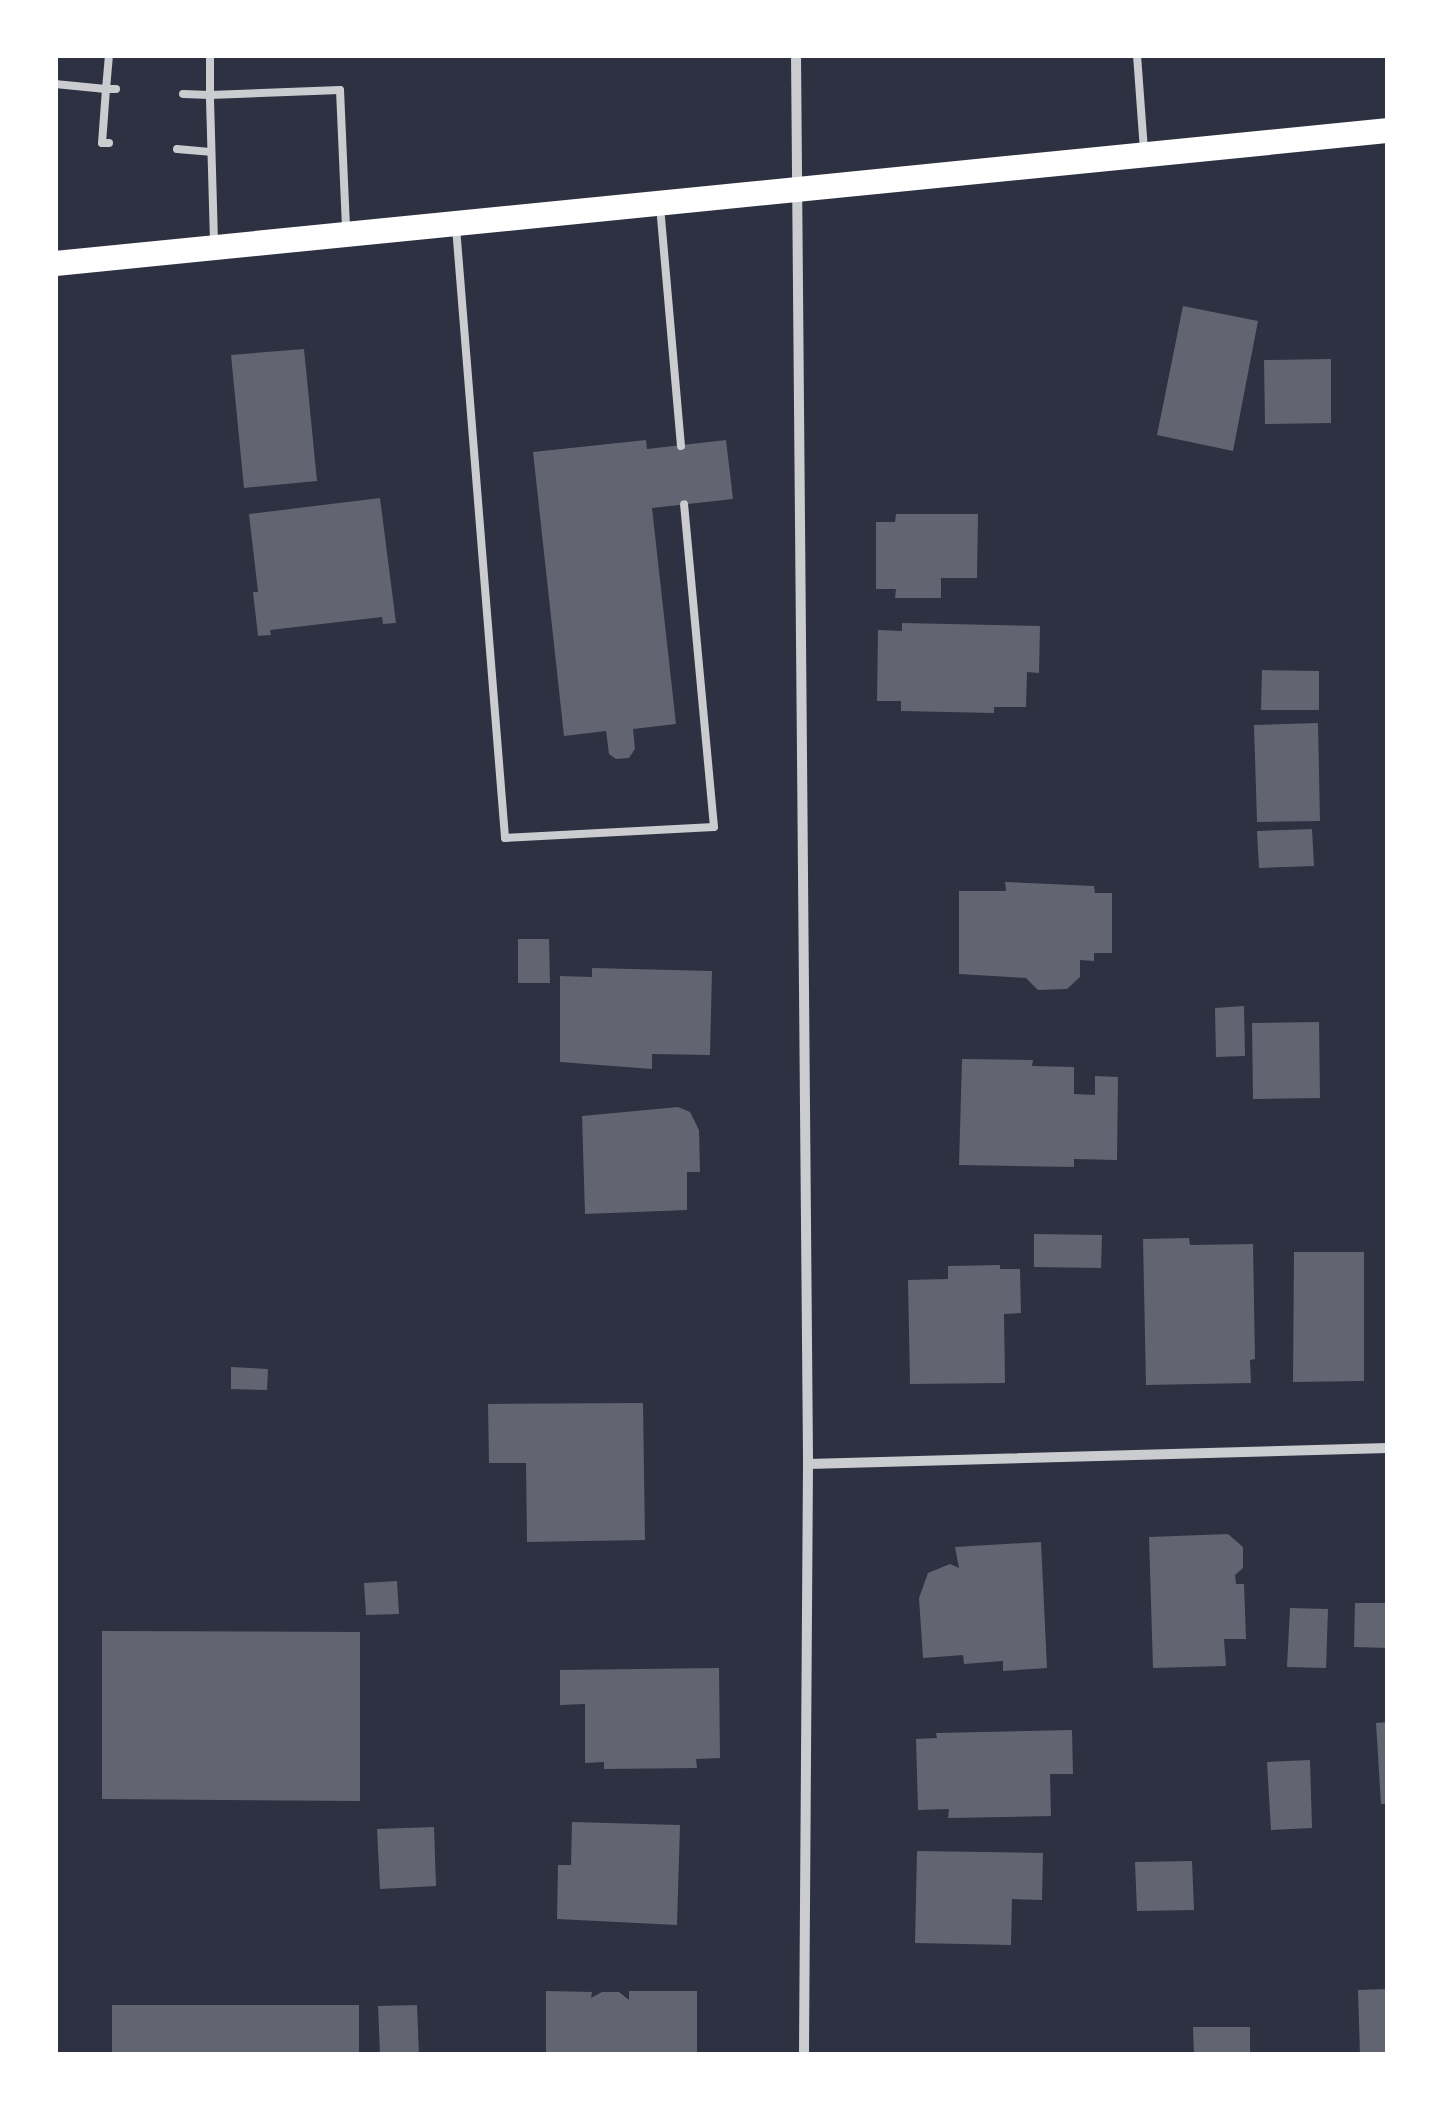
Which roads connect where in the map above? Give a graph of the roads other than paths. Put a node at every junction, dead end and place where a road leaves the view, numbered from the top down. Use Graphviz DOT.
graph roads {
  1 [pos="108,55"];
  2 [pos="210,55"];
  3 [pos="796,55"];
  4 [pos="1137,55"];
  5 [pos="55,84"];
  6 [pos="111,89"];
  7 [pos="183,94"];
  8 [pos="210,94"];
  9 [pos="1388,130"];
  10 [pos="109,144"];
  11 [pos="177,149"];
  12 [pos="210,152"];
  13 [pos="1144,154"];
  14 [pos="794,189"];
  15 [pos="659,202"];
  16 [pos="456,223"];
  17 [pos="346,234"];
  18 [pos="214,248"];
  19 [pos="55,263"];
  20 [pos="681,446"];
  21 [pos="684,504"];
  22 [pos="1388,1448"];
  23 [pos="808,1464"];
  24 [pos="804,2055"];
  1 -- 6 [label="lane"];
  2 -- 8 [label="lane"];
  3 -- 14 [label="street"];
  4 -- 13 [label="lane"];
  5 -- 6 [label="lane"];
  6 -- 10 [label="lane"];
  7 -- 8 [label="lane"];
  8 -- 12 [label="lane"];
  8 -- 17 [label="lane"];
  9 -- 13 [label="main road"];
  11 -- 12 [label="lane"];
  12 -- 18 [label="lane"];
  13 -- 14 [label="main road"];
  14 -- 15 [label="main road"];
  14 -- 23 [label="street"];
  15 -- 16 [label="main road"];
  15 -- 20 [label="lane"];
  16 -- 17 [label="main road"];
  16 -- 21 [label="lane"];
  17 -- 18 [label="main road"];
  18 -- 19 [label="main road"];
  22 -- 23 [label="street"];
  23 -- 24 [label="street"];
}
